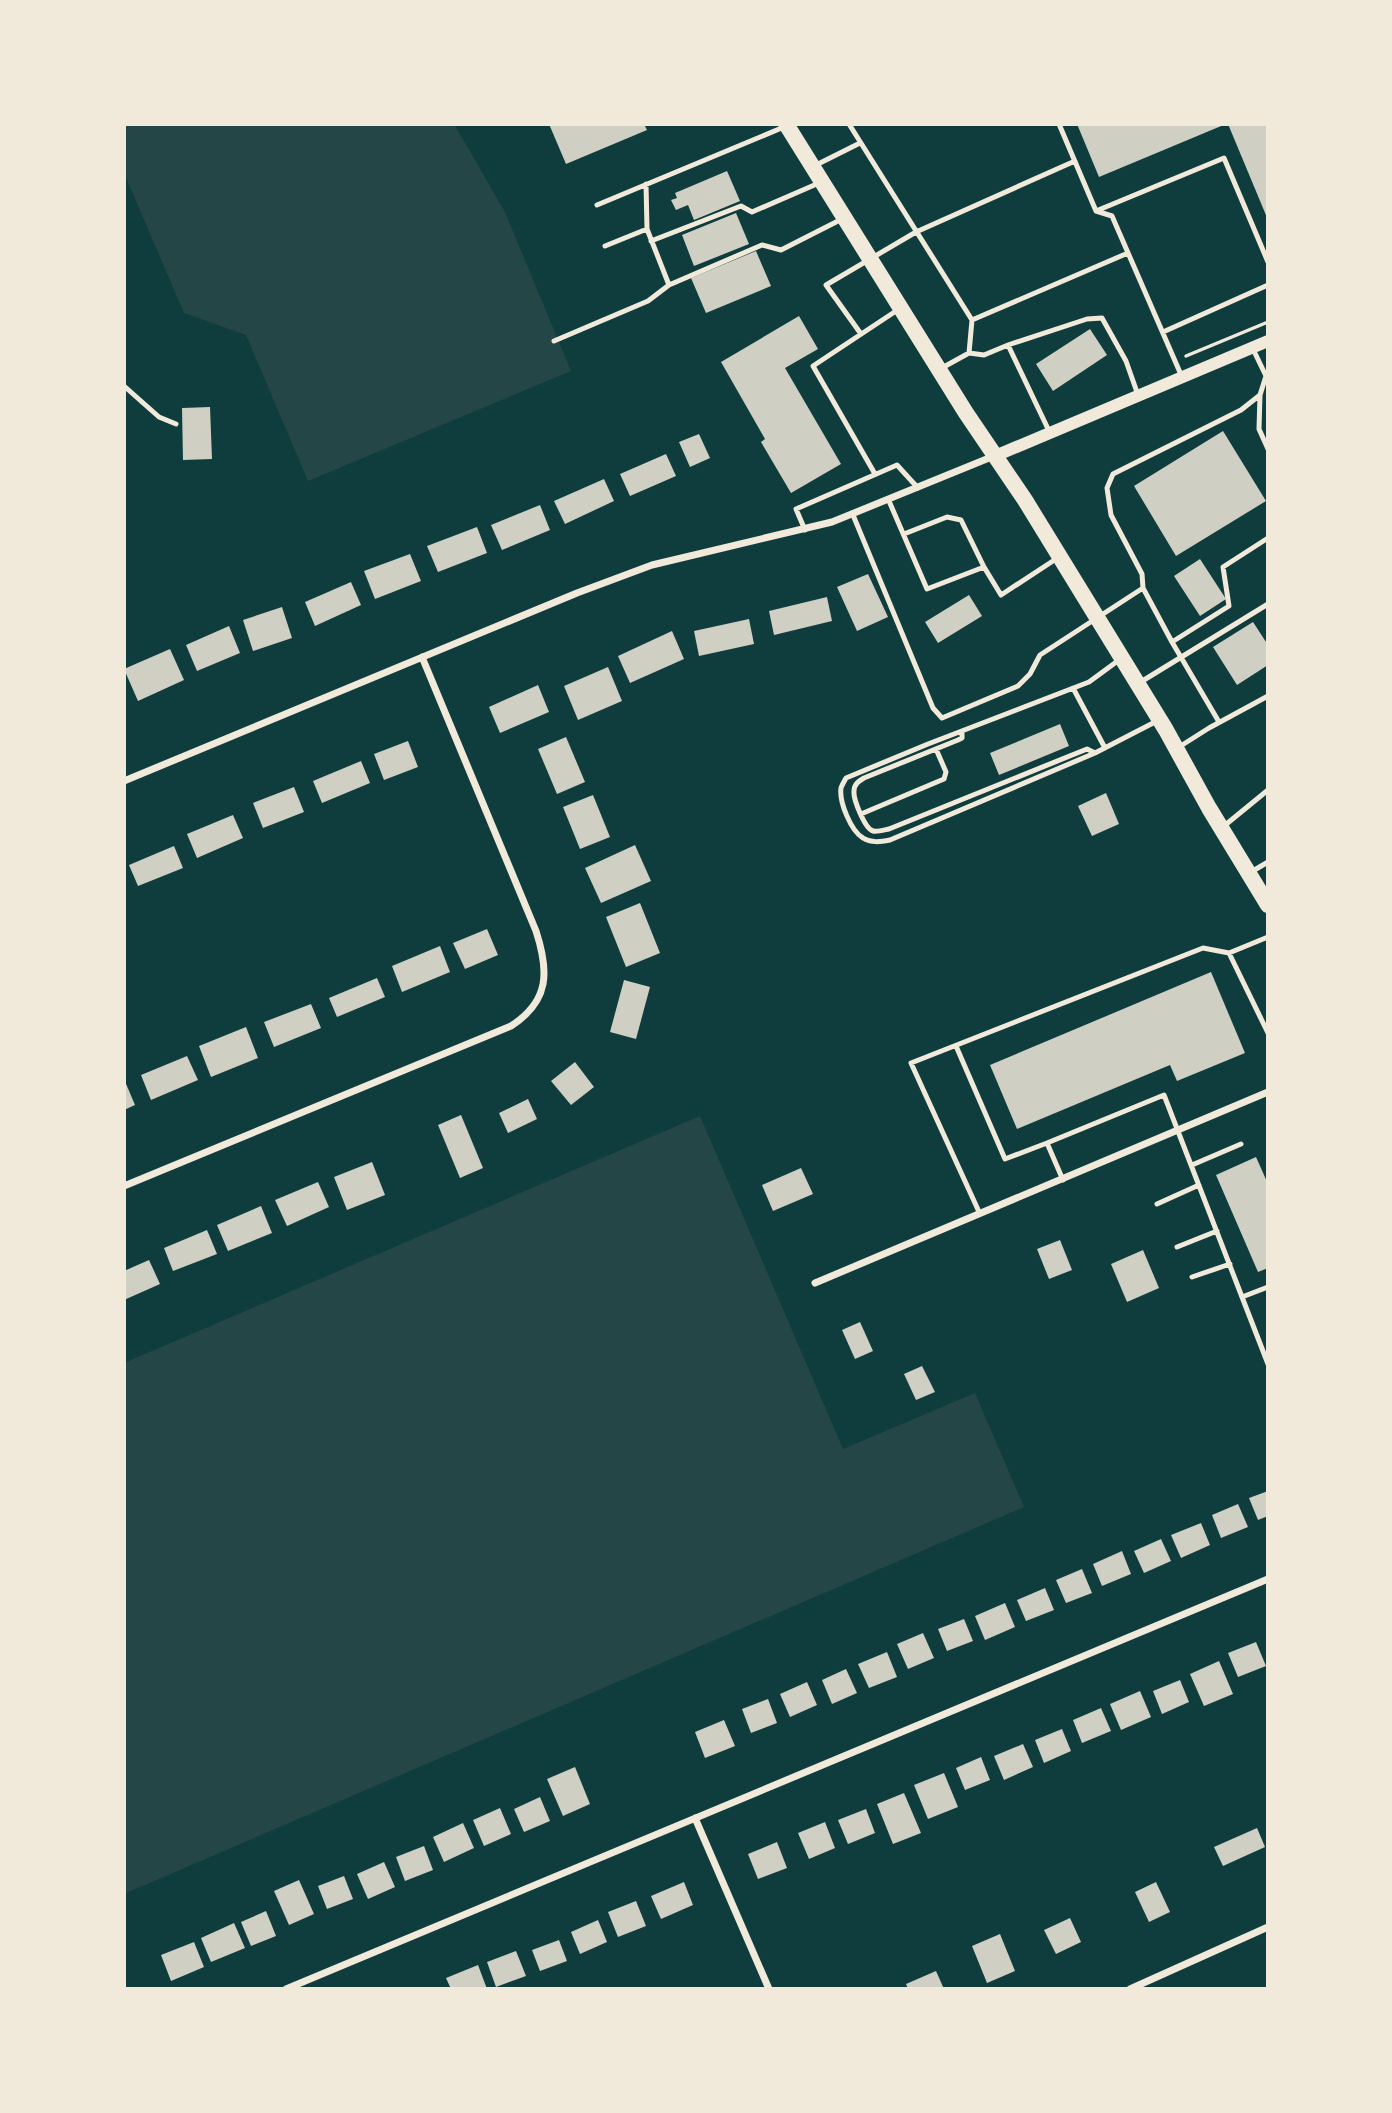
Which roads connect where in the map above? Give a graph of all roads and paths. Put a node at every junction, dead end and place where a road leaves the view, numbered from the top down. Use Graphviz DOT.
graph roads {
  1 [pos="849,124"];
  2 [pos="1059,124"];
  3 [pos="786,125"];
  4 [pos="860,143"];
  5 [pos="1075,161"];
  6 [pos="813,167"];
  7 [pos="822,182"];
  8 [pos="646,184"];
  9 [pos="597,205"];
  10 [pos="1096,211"];
  11 [pos="844,218"];
  12 [pos="647,229"];
  13 [pos="916,232"];
  14 [pos="651,241"];
  15 [pos="605,246"];
  16 [pos="1128,253"];
  17 [pos="870,260"];
  18 [pos="1268,262"];
  19 [pos="669,285"];
  20 [pos="1268,285"];
  21 [pos="901,309"];
  22 [pos="972,320"];
  23 [pos="1268,322"];
  24 [pos="1163,332"];
  25 [pos="861,334"];
  26 [pos="554,341"];
  27 [pos="1268,341"];
  28 [pos="1008,345"];
  29 [pos="1252,347"];
  30 [pos="969,353"];
  31 [pos="1175,360"];
  32 [pos="939,370"];
  33 [pos="1182,377"];
  34 [pos="124,386"];
  35 [pos="1259,395"];
  36 [pos="1138,396"];
  37 [pos="176,424"];
  38 [pos="1050,433"];
  39 [pos="1268,450"];
  40 [pos="995,456"];
  41 [pos="875,474"];
  42 [pos="918,488"];
  43 [pos="889,500"];
  44 [pos="853,515"];
  45 [pos="805,530"];
  46 [pos="904,534"];
  47 [pos="1268,538"];
  48 [pos="1059,556"];
  49 [pos="984,567"];
  50 [pos="1143,588"];
  51 [pos="1268,604"];
  52 [pos="1097,618"];
  53 [pos="1172,642"];
  54 [pos="422,657"];
  55 [pos="1180,657"];
  56 [pos="1122,658"];
  57 [pos="1138,684"];
  58 [pos="1073,688"];
  59 [pos="1268,696"];
  60 [pos="1159,719"];
  61 [pos="1219,722"];
  62 [pos="962,731"];
  63 [pos="1105,748"];
  64 [pos="936,749"];
  65 [pos="1176,749"];
  66 [pos="1095,753"];
  67 [pos="124,781"];
  68 [pos="1268,790"];
  69 [pos="861,814"];
  70 [pos="1221,828"];
  71 [pos="1268,862"];
  72 [pos="1248,873"];
  73 [pos="1268,904"];
  74 [pos="1268,937"];
  75 [pos="1229,953"];
  76 [pos="1268,1033"];
  77 [pos="956,1046"];
  78 [pos="1268,1093"];
  79 [pos="1178,1132"];
  80 [pos="1047,1143"];
  81 [pos="1241,1143"];
  82 [pos="1192,1165"];
  83 [pos="1063,1180"];
  84 [pos="1199,1185"];
  85 [pos="124,1186"];
  86 [pos="1157,1204"];
  87 [pos="980,1214"];
  88 [pos="1217,1231"];
  89 [pos="1177,1247"];
  90 [pos="1230,1264"];
  91 [pos="1192,1277"];
  92 [pos="815,1283"];
  93 [pos="1268,1287"];
  94 [pos="1242,1297"];
  95 [pos="1265,1346"];
  96 [pos="1268,1364"];
  97 [pos="1268,1579"];
  98 [pos="695,1818"];
  99 [pos="1268,1927"];
  100 [pos="286,1989"];
  101 [pos="769,1989"];
  102 [pos="1130,1989"];
  1 -- 4 [label="lane"];
  2 -- 5 [label="lane"];
  3 -- 6 [label="main road"];
  3 -- 8 [label="lane"];
  4 -- 6 [label="lane"];
  4 -- 13 [label="lane"];
  5 -- 10 [label="lane"];
  5 -- 13 [label="lane"];
  6 -- 7 [label="main road"];
  7 -- 11 [label="main road"];
  7 -- 14 [label="lane"];
  8 -- 9 [label="lane"];
  8 -- 12 [label="lane"];
  10 -- 16 [label="lane"];
  10 -- 18 [label="lane"];
  11 -- 17 [label="main road"];
  11 -- 19 [label="lane"];
  12 -- 14 [label="lane"];
  12 -- 15 [label="lane"];
  13 -- 17 [label="lane"];
  13 -- 22 [label="lane"];
  14 -- 19 [label="lane"];
  16 -- 22 [label="lane"];
  16 -- 24 [label="lane"];
  17 -- 21 [label="main road"];
  17 -- 25 [label="lane"];
  19 -- 26 [label="lane"];
  20 -- 24 [label="lane"];
  21 -- 25 [label="lane"];
  21 -- 32 [label="main road"];
  22 -- 30 [label="lane"];
  23 -- 31 [label="path"];
  24 -- 31 [label="lane"];
  25 -- 41 [label="lane"];
  27 -- 29 [label="street"];
  28 -- 30 [label="lane"];
  28 -- 36 [label="lane"];
  28 -- 38 [label="lane"];
  29 -- 33 [label="street"];
  29 -- 35 [label="lane"];
  30 -- 32 [label="lane"];
  31 -- 33 [label="lane"];
  32 -- 40 [label="main road"];
  33 -- 36 [label="street"];
  34 -- 37 [label="lane"];
  35 -- 39 [label="lane"];
  35 -- 50 [label="lane"];
  36 -- 38 [label="street"];
  38 -- 40 [label="street"];
  40 -- 42 [label="street"];
  40 -- 48 [label="main road"];
  41 -- 42 [label="lane"];
  41 -- 45 [label="lane"];
  42 -- 43 [label="street"];
  43 -- 44 [label="street"];
  43 -- 46 [label="lane"];
  44 -- 45 [label="street"];
  44 -- 52 [label="lane"];
  45 -- 54 [label="street"];
  46 -- 49 [label="lane"];
  46 -- 49 [label="lane"];
  47 -- 53 [label="lane"];
  48 -- 49 [label="lane"];
  48 -- 52 [label="main road"];
  50 -- 52 [label="lane"];
  50 -- 53 [label="lane"];
  51 -- 55 [label="lane"];
  52 -- 56 [label="main road"];
  53 -- 55 [label="lane"];
  54 -- 67 [label="street"];
  54 -- 85 [label="street"];
  55 -- 57 [label="lane"];
  55 -- 61 [label="lane"];
  56 -- 57 [label="main road"];
  56 -- 58 [label="lane"];
  57 -- 60 [label="main road"];
  58 -- 62 [label="lane"];
  58 -- 63 [label="lane"];
  59 -- 61 [label="lane"];
  60 -- 63 [label="lane"];
  60 -- 65 [label="main road"];
  61 -- 65 [label="lane"];
  62 -- 64 [label="lane"];
  62 -- 66 [label="lane"];
  63 -- 66 [label="lane"];
  64 -- 69 [label="lane"];
  64 -- 69 [label="lane"];
  65 -- 70 [label="main road"];
  66 -- 69 [label="lane"];
  68 -- 70 [label="lane"];
  70 -- 72 [label="main road"];
  71 -- 72 [label="lane"];
  72 -- 73 [label="main road"];
  74 -- 75 [label="lane"];
  75 -- 76 [label="lane"];
  75 -- 77 [label="lane"];
  77 -- 80 [label="lane"];
  77 -- 87 [label="lane"];
  78 -- 79 [label="street"];
  79 -- 80 [label="lane"];
  79 -- 82 [label="lane"];
  79 -- 83 [label="street"];
  80 -- 83 [label="lane"];
  81 -- 82 [label="lane"];
  82 -- 84 [label="lane"];
  83 -- 87 [label="street"];
  84 -- 86 [label="lane"];
  84 -- 88 [label="lane"];
  87 -- 92 [label="street"];
  88 -- 89 [label="lane"];
  88 -- 90 [label="lane"];
  90 -- 91 [label="lane"];
  90 -- 94 [label="lane"];
  93 -- 94 [label="lane"];
  94 -- 95 [label="lane"];
  95 -- 96 [label="lane"];
  97 -- 98 [label="street"];
  98 -- 100 [label="street"];
  98 -- 101 [label="street"];
  99 -- 102 [label="street"];
}
